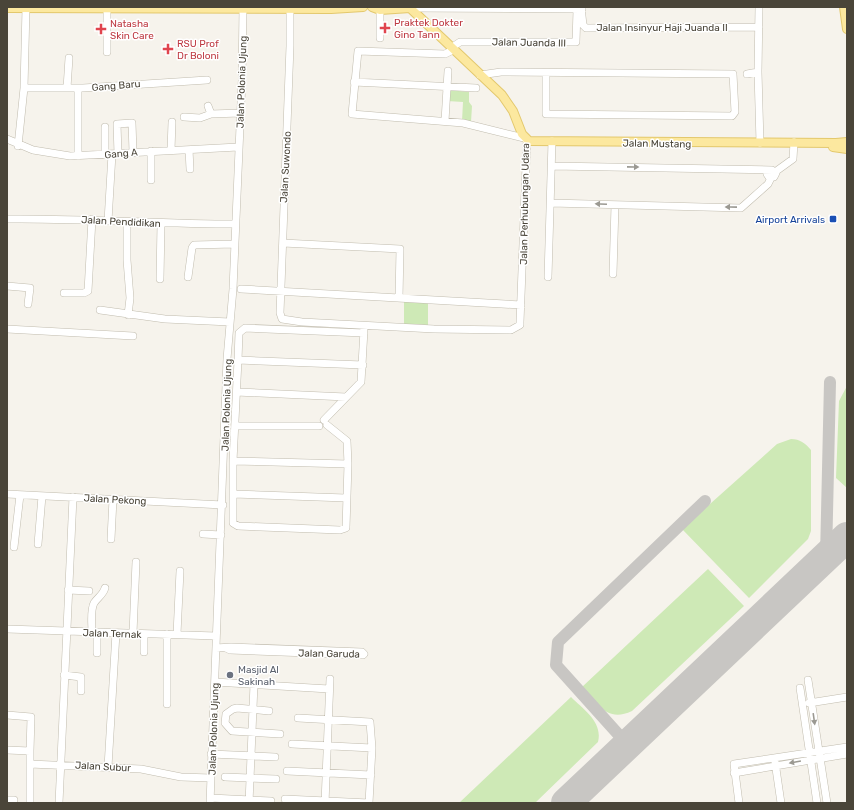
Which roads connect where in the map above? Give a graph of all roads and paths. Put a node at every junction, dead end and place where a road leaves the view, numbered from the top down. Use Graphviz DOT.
graph roads {
  1 [pos="363,7"];
  2 [pos="759,7"];
  3 [pos="844,7"];
  4 [pos="7,8"];
  5 [pos="26,8"];
  6 [pos="243,8"];
  7 [pos="290,8"];
  8 [pos="376,8"];
  9 [pos="409,8"];
  10 [pos="473,8"];
  11 [pos="107,9"];
  12 [pos="580,9"];
  13 [pos="759,27"];
  14 [pos="847,29"];
  15 [pos="380,38"];
  16 [pos="452,49"];
  17 [pos="107,52"];
  18 [pos="69,58"];
  19 [pos="448,71"];
  20 [pos="758,72"];
  21 [pos="546,73"];
  22 [pos="747,74"];
  23 [pos="480,75"];
  24 [pos="207,80"];
  25 [pos="354,82"];
  26 [pos="447,86"];
  27 [pos="24,88"];
  28 [pos="67,88"];
  29 [pos="78,88"];
  30 [pos="476,88"];
  31 [pos="208,106"];
  32 [pos="240,113"];
  33 [pos="211,114"];
  34 [pos="184,117"];
  35 [pos="445,121"];
  36 [pos="172,122"];
  37 [pos="105,127"];
  38 [pos="7,139"];
  39 [pos="526,139"];
  40 [pos="552,141"];
  41 [pos="847,142"];
  42 [pos="760,144"];
  43 [pos="791,144"];
  44 [pos="18,146"];
  45 [pos="238,147"];
  46 [pos="847,149"];
  47 [pos="171,150"];
  48 [pos="189,150"];
  49 [pos="151,151"];
  50 [pos="133,152"];
  51 [pos="112,154"];
  52 [pos="78,156"];
  53 [pos="552,166"];
  54 [pos="190,169"];
  55 [pos="772,173"];
  56 [pos="151,180"];
  57 [pos="551,203"];
  58 [pos="615,205"];
  59 [pos="7,219"];
  60 [pos="92,219"];
  61 [pos="108,221"];
  62 [pos="127,222"];
  63 [pos="161,224"];
  64 [pos="235,224"];
  65 [pos="283,243"];
  66 [pos="234,244"];
  67 [pos="613,274"];
  68 [pos="188,277"];
  69 [pos="548,277"];
  70 [pos="160,279"];
  71 [pos="7,286"];
  72 [pos="240,289"];
  73 [pos="64,293"];
  74 [pos="281,293"];
  75 [pos="399,298"];
  76 [pos="28,304"];
  77 [pos="521,305"];
  78 [pos="100,310"];
  79 [pos="128,315"];
  80 [pos="230,322"];
  81 [pos="364,325"];
  82 [pos="7,329"];
  83 [pos="364,333"];
  84 [pos="133,336"];
  85 [pos="238,360"];
  86 [pos="363,365"];
  87 [pos="237,392"];
  88 [pos="346,397"];
  89 [pos="324,424"];
  90 [pos="235,426"];
  91 [pos="233,461"];
  92 [pos="348,464"];
  93 [pos="7,494"];
  94 [pos="233,494"];
  95 [pos="20,495"];
  96 [pos="42,496"];
  97 [pos="73,497"];
  98 [pos="346,498"];
  99 [pos="113,499"];
  100 [pos="223,505"];
  101 [pos="203,534"];
  102 [pos="221,535"];
  103 [pos="111,539"];
  104 [pos="38,544"];
  105 [pos="14,546"];
  106 [pos="136,562"];
  107 [pos="180,571"];
  108 [pos="105,588"];
  109 [pos="68,590"];
  110 [pos="89,591"];
  111 [pos="7,629"];
  112 [pos="66,631"];
  113 [pos="94,632"];
  114 [pos="116,633"];
  115 [pos="133,633"];
  116 [pos="144,634"];
  117 [pos="167,634"];
  118 [pos="177,634"];
  119 [pos="216,636"];
  120 [pos="216,648"];
  121 [pos="144,652"];
  122 [pos="330,652"];
  123 [pos="97,653"];
  124 [pos="64,675"];
  125 [pos="330,679"];
  126 [pos="808,680"];
  127 [pos="215,682"];
  128 [pos="254,684"];
  129 [pos="800,688"];
  130 [pos="329,689"];
  131 [pos="81,691"];
  132 [pos="847,697"];
  133 [pos="812,703"];
  134 [pos="167,704"];
  135 [pos="803,704"];
  136 [pos="253,710"];
  137 [pos="269,711"];
  138 [pos="7,714"];
  139 [pos="298,718"];
  140 [pos="329,718"];
  141 [pos="212,719"];
  142 [pos="224,719"];
  143 [pos="252,732"];
  144 [pos="280,734"];
  145 [pos="292,744"];
  146 [pos="847,744"];
  147 [pos="328,746"];
  148 [pos="847,747"];
  149 [pos="372,748"];
  150 [pos="7,750"];
  151 [pos="30,751"];
  152 [pos="819,752"];
  153 [pos="211,754"];
  154 [pos="847,754"];
  155 [pos="251,755"];
  156 [pos="810,756"];
  157 [pos="276,757"];
  158 [pos="775,762"];
  159 [pos="30,764"];
  160 [pos="60,764"];
  161 [pos="108,767"];
  162 [pos="287,771"];
  163 [pos="327,773"];
  164 [pos="371,775"];
  165 [pos="225,777"];
  166 [pos="210,778"];
  167 [pos="250,778"];
  168 [pos="276,779"];
  169 [pos="285,799"];
  170 [pos="211,800"];
  171 [pos="249,801"];
  172 [pos="271,801"];
  173 [pos="325,802"];
  174 [pos="30,803"];
  175 [pos="59,803"];
  176 [pos="369,803"];
  177 [pos="739,803"];
  178 [pos="781,803"];
  179 [pos="817,803"];
  180 [pos="827,803"];
  1 -- 7 [label="main road"];
  2 -- 13 [label="street"];
  3 -- 14 [label="main road"];
  4 -- 5 [label="main road"];
  5 -- 11 [label="main road"];
  5 -- 27 [label="street"];
  6 -- 7 [label="main road"];
  6 -- 11 [label="main road"];
  6 -- 32 [label="street, Jalan Polonia Ujung"];
  7 -- 65 [label="street, Jalan Suwondo"];
  8 -- 9 [label="main road"];
  8 -- 15 [label="street"];
  9 -- 10 [label="street"];
  9 -- 16 [label="main road, Jalan Perhubungan Udara"];
  10 -- 12 [label="street"];
  11 -- 17 [label="street"];
  12 -- 13 [label="street, Jalan Insinyur Haji Juanda II"];
  12 -- 16 [label="street, Jalan Juanda III"];
  13 -- 20 [label="street"];
  16 -- 23 [label="main road, Jalan Perhubungan Udara"];
  16 -- 25 [label="street"];
  18 -- 28 [label="street"];
  19 -- 26 [label="street"];
  20 -- 22 [label="street"];
  20 -- 42 [label="street"];
  21 -- 21 [label="street"];
  21 -- 23 [label="street"];
  23 -- 39 [label="main road, Jalan Perhubungan Udara"];
  24 -- 29 [label="street, Gang Baru"];
  25 -- 26 [label="street"];
  25 -- 35 [label="street"];
  26 -- 30 [label="street"];
  26 -- 35 [label="street"];
  27 -- 28 [label="street, Gang Baru"];
  27 -- 44 [label="street"];
  28 -- 29 [label="street, Gang Baru"];
  29 -- 52 [label="street"];
  31 -- 33 [label="street"];
  32 -- 33 [label="street"];
  32 -- 45 [label="street, Jalan Polonia Ujung"];
  33 -- 34 [label="street"];
  35 -- 39 [label="street"];
  36 -- 47 [label="street"];
  37 -- 51 [label="street"];
  38 -- 44 [label="street, Gang A"];
  39 -- 40 [label="main road, Jalan Mustang"];
  39 -- 77 [label="street, Jalan Perhubungan Udara"];
  40 -- 42 [label="main road, Jalan Mustang"];
  40 -- 53 [label="street"];
  41 -- 43 [label="main road, Jalan Mustang"];
  42 -- 43 [label="main road, Jalan Mustang"];
  43 -- 46 [label="main road, Jalan Mustang"];
  43 -- 55 [label="street"];
  44 -- 52 [label="street, Gang A"];
  45 -- 48 [label="street, Gang A"];
  45 -- 64 [label="street, Jalan Polonia Ujung"];
  47 -- 48 [label="street, Gang A"];
  47 -- 49 [label="street, Gang A"];
  48 -- 54 [label="street"];
  49 -- 50 [label="street, Gang A"];
  49 -- 56 [label="street"];
  50 -- 51 [label="street, Gang A"];
  50 -- 51 [label="street"];
  51 -- 52 [label="street, Gang A"];
  51 -- 61 [label="street"];
  53 -- 55 [label="street, one-way"];
  53 -- 57 [label="street"];
  55 -- 58 [label="street, one-way"];
  58 -- 57 [label="street, one-way"];
  57 -- 69 [label="street"];
  58 -- 67 [label="street"];
  59 -- 60 [label="street, Jalan Pendidikan"];
  60 -- 61 [label="street, Jalan Pendidikan"];
  60 -- 73 [label="street"];
  61 -- 62 [label="street, Jalan Pendidikan"];
  62 -- 63 [label="street, Jalan Pendidikan"];
  62 -- 79 [label="street"];
  63 -- 64 [label="street, Jalan Pendidikan"];
  63 -- 70 [label="street"];
  64 -- 66 [label="street, Jalan Polonia Ujung"];
  65 -- 74 [label="street, Jalan Suwondo"];
  65 -- 75 [label="street"];
  66 -- 68 [label="street"];
  66 -- 80 [label="street, Jalan Polonia Ujung"];
  71 -- 76 [label="street"];
  72 -- 74 [label="street"];
  74 -- 75 [label="street"];
  74 -- 81 [label="street, Jalan Suwondo"];
  75 -- 77 [label="street"];
  77 -- 81 [label="street, Jalan Perhubungan Udara"];
  78 -- 79 [label="street"];
  79 -- 80 [label="street"];
  80 -- 100 [label="street, Jalan Polonia Ujung"];
  81 -- 83 [label="street"];
  82 -- 84 [label="street"];
  83 -- 85 [label="street"];
  83 -- 86 [label="street"];
  85 -- 86 [label="street"];
  85 -- 87 [label="street"];
  86 -- 88 [label="street"];
  87 -- 88 [label="street"];
  87 -- 90 [label="street"];
  88 -- 89 [label="street"];
  89 -- 90 [label="street"];
  89 -- 92 [label="street"];
  90 -- 91 [label="street"];
  91 -- 92 [label="street"];
  91 -- 94 [label="street"];
  92 -- 98 [label="street"];
  93 -- 95 [label="street, Jalan Pekong"];
  94 -- 98 [label="street"];
  94 -- 98 [label="street"];
  95 -- 96 [label="street, Jalan Pekong"];
  95 -- 105 [label="street"];
  96 -- 97 [label="street, Jalan Pekong"];
  96 -- 104 [label="street"];
  97 -- 99 [label="street, Jalan Pekong"];
  97 -- 109 [label="street"];
  99 -- 100 [label="street, Jalan Pekong"];
  99 -- 103 [label="street"];
  100 -- 102 [label="street, Jalan Polonia Ujung"];
  101 -- 102 [label="street"];
  102 -- 119 [label="street, Jalan Polonia Ujung"];
  106 -- 115 [label="street"];
  107 -- 118 [label="street"];
  108 -- 113 [label="street"];
  109 -- 110 [label="street"];
  109 -- 112 [label="street"];
  111 -- 112 [label="street, Jalan Ternak"];
  112 -- 113 [label="street, Jalan Ternak"];
  112 -- 124 [label="street"];
  113 -- 114 [label="street, Jalan Ternak"];
  113 -- 123 [label="street"];
  114 -- 115 [label="street, Jalan Ternak"];
  114 -- 161 [label="street"];
  115 -- 116 [label="street, Jalan Ternak"];
  116 -- 117 [label="street, Jalan Ternak"];
  116 -- 121 [label="street"];
  117 -- 118 [label="street, Jalan Ternak"];
  117 -- 134 [label="street"];
  118 -- 119 [label="street, Jalan Ternak"];
  119 -- 120 [label="street, Jalan Polonia Ujung"];
  120 -- 122 [label="street, Jalan Garuda"];
  120 -- 127 [label="street, Jalan Polonia Ujung"];
  124 -- 131 [label="street"];
  124 -- 160 [label="street"];
  125 -- 130 [label="street"];
  126 -- 133 [label="street"];
  127 -- 128 [label="street"];
  127 -- 141 [label="street, Jalan Polonia Ujung"];
  128 -- 130 [label="street"];
  128 -- 136 [label="street"];
  129 -- 135 [label="street"];
  130 -- 140 [label="street"];
  132 -- 133 [label="street"];
  133 -- 135 [label="street"];
  133 -- 152 [label="street, one-way"];
  135 -- 156 [label="street"];
  136 -- 137 [label="street"];
  136 -- 142 [label="street"];
  136 -- 143 [label="street"];
  138 -- 151 [label="street"];
  139 -- 140 [label="street"];
  140 -- 147 [label="street"];
  140 -- 149 [label="street"];
  141 -- 142 [label="street"];
  141 -- 153 [label="street, Jalan Polonia Ujung"];
  142 -- 143 [label="street"];
  143 -- 144 [label="street"];
  143 -- 155 [label="street"];
  145 -- 147 [label="street"];
  146 -- 152 [label="street"];
  147 -- 149 [label="street"];
  147 -- 163 [label="street"];
  148 -- 152 [label="street"];
  149 -- 164 [label="street"];
  150 -- 151 [label="street"];
  151 -- 159 [label="street"];
  152 -- 154 [label="street"];
  152 -- 156 [label="street"];
  152 -- 180 [label="street"];
  153 -- 155 [label="street"];
  153 -- 166 [label="street, Jalan Polonia Ujung"];
  155 -- 157 [label="street"];
  155 -- 167 [label="street"];
  156 -- 158 [label="street"];
  156 -- 179 [label="street"];
  158 -- 177 [label="street"];
  158 -- 178 [label="street"];
  159 -- 160 [label="street, Jalan Subur"];
  159 -- 174 [label="street"];
  160 -- 161 [label="street, Jalan Subur"];
  160 -- 175 [label="street"];
  161 -- 166 [label="street, Jalan Subur"];
  162 -- 163 [label="street"];
  163 -- 164 [label="street"];
  163 -- 173 [label="street"];
  164 -- 176 [label="street"];
  165 -- 167 [label="street"];
  166 -- 170 [label="street, Jalan Polonia Ujung"];
  167 -- 168 [label="street"];
  167 -- 171 [label="street"];
  169 -- 173 [label="street"];
  170 -- 171 [label="street"];
  171 -- 172 [label="street"];
  173 -- 176 [label="street"];
}
